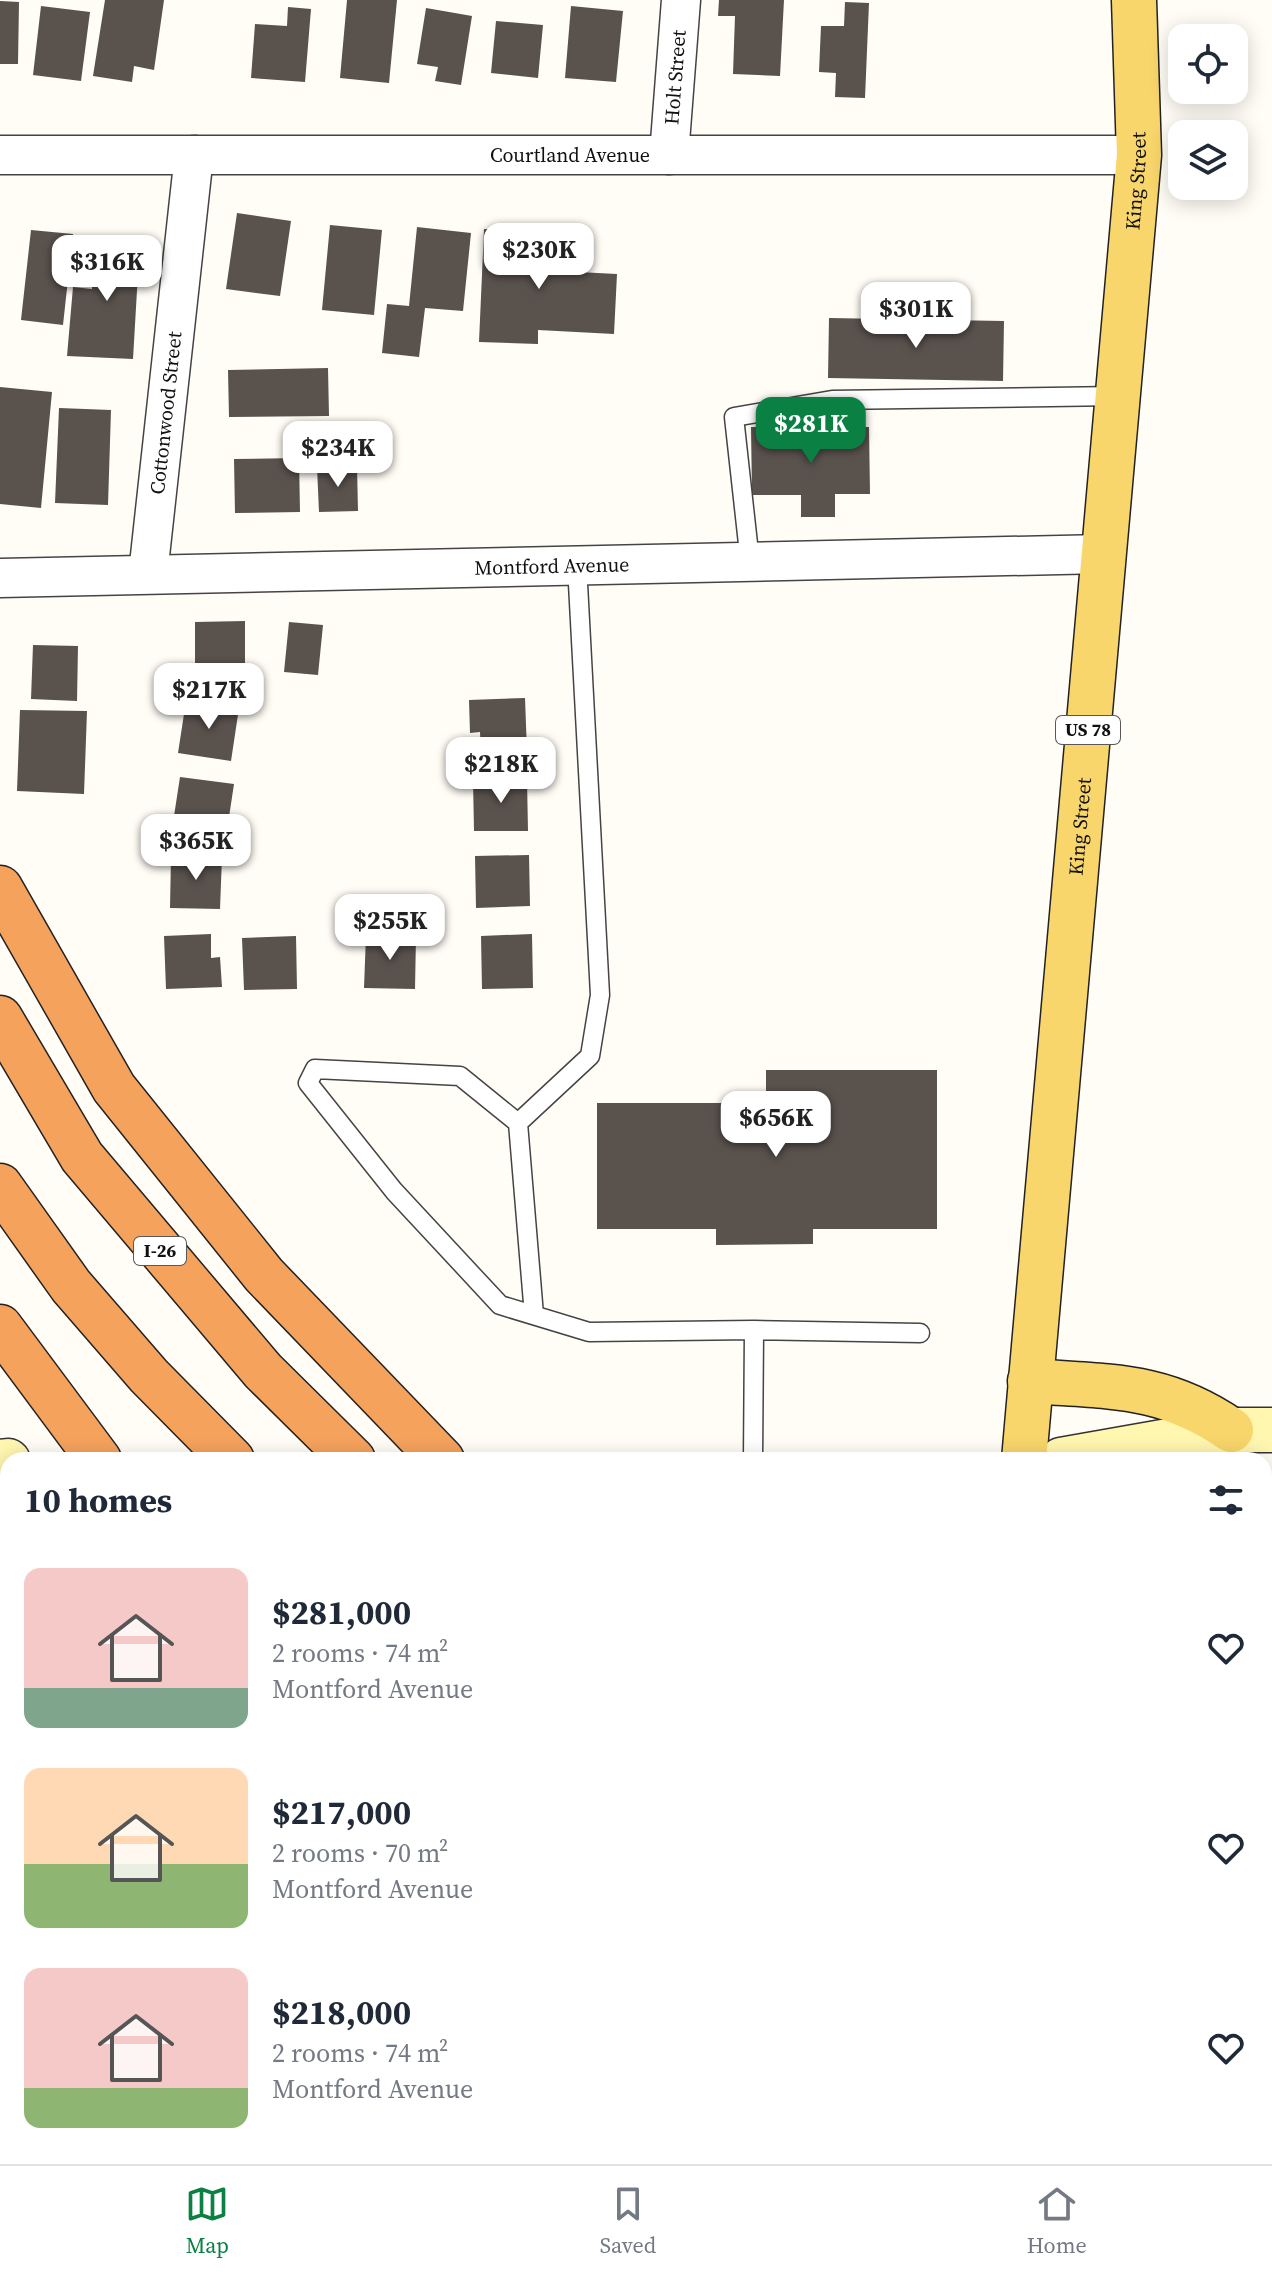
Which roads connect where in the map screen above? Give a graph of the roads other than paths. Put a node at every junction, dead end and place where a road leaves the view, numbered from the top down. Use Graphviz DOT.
graph roads {
  1 [pos="681,0"];
  2 [pos="1134,0"];
  3 [pos="0,155"];
  4 [pos="194,155"];
  5 [pos="669,155"];
  6 [pos="1139,155"];
  7 [pos="1118,396"];
  8 [pos="1104,554"];
  9 [pos="750,562"];
  10 [pos="577,565"];
  11 [pos="148,574"];
  12 [pos="0,578"];
  13 [pos="0,888"];
  14 [pos="0,1018"];
  15 [pos="518,1123"];
  16 [pos="0,1186"];
  17 [pos="534,1315"];
  18 [pos="0,1327"];
  19 [pos="754,1330"];
  20 [pos="920,1333"];
  21 [pos="1030,1381"];
  22 [pos="1252,1430"];
  23 [pos="93,1452"];
  24 [pos="224,1452"];
  25 [pos="345,1452"];
  26 [pos="435,1452"];
  27 [pos="753,1452"];
  28 [pos="1025,1452"];
  29 [pos="1112,1452"];
  1 -- 5 [label="street, Holt Street"];
  2 -- 6 [label="main road, King Street / US 78"];
  3 -- 4 [label="street, Courtland Avenue"];
  4 -- 5 [label="street, Courtland Avenue"];
  4 -- 11 [label="street, Cottonwood Street"];
  5 -- 6 [label="street, Courtland Avenue"];
  6 -- 7 [label="main road, King Street / US 78"];
  7 -- 8 [label="main road, King Street / US 78"];
  7 -- 9 [label="lane"];
  8 -- 9 [label="street, Montford Avenue"];
  8 -- 21 [label="main road, King Street / US 78"];
  9 -- 10 [label="street, Montford Avenue"];
  10 -- 11 [label="street, Montford Avenue"];
  10 -- 15 [label="lane"];
  11 -- 12 [label="street, Montford Avenue"];
  13 -- 26 [label="highway"];
  14 -- 25 [label="highway, I-26"];
  15 -- 17 [label="lane"];
  15 -- 17 [label="lane"];
  16 -- 24 [label="highway"];
  17 -- 19 [label="lane"];
  18 -- 23 [label="highway"];
  19 -- 20 [label="lane"];
  19 -- 27 [label="lane"];
  21 -- 22 [label="main road"];
  21 -- 28 [label="main road, King Street / US 78"];
  22 -- 29 [label="main road"];
}
